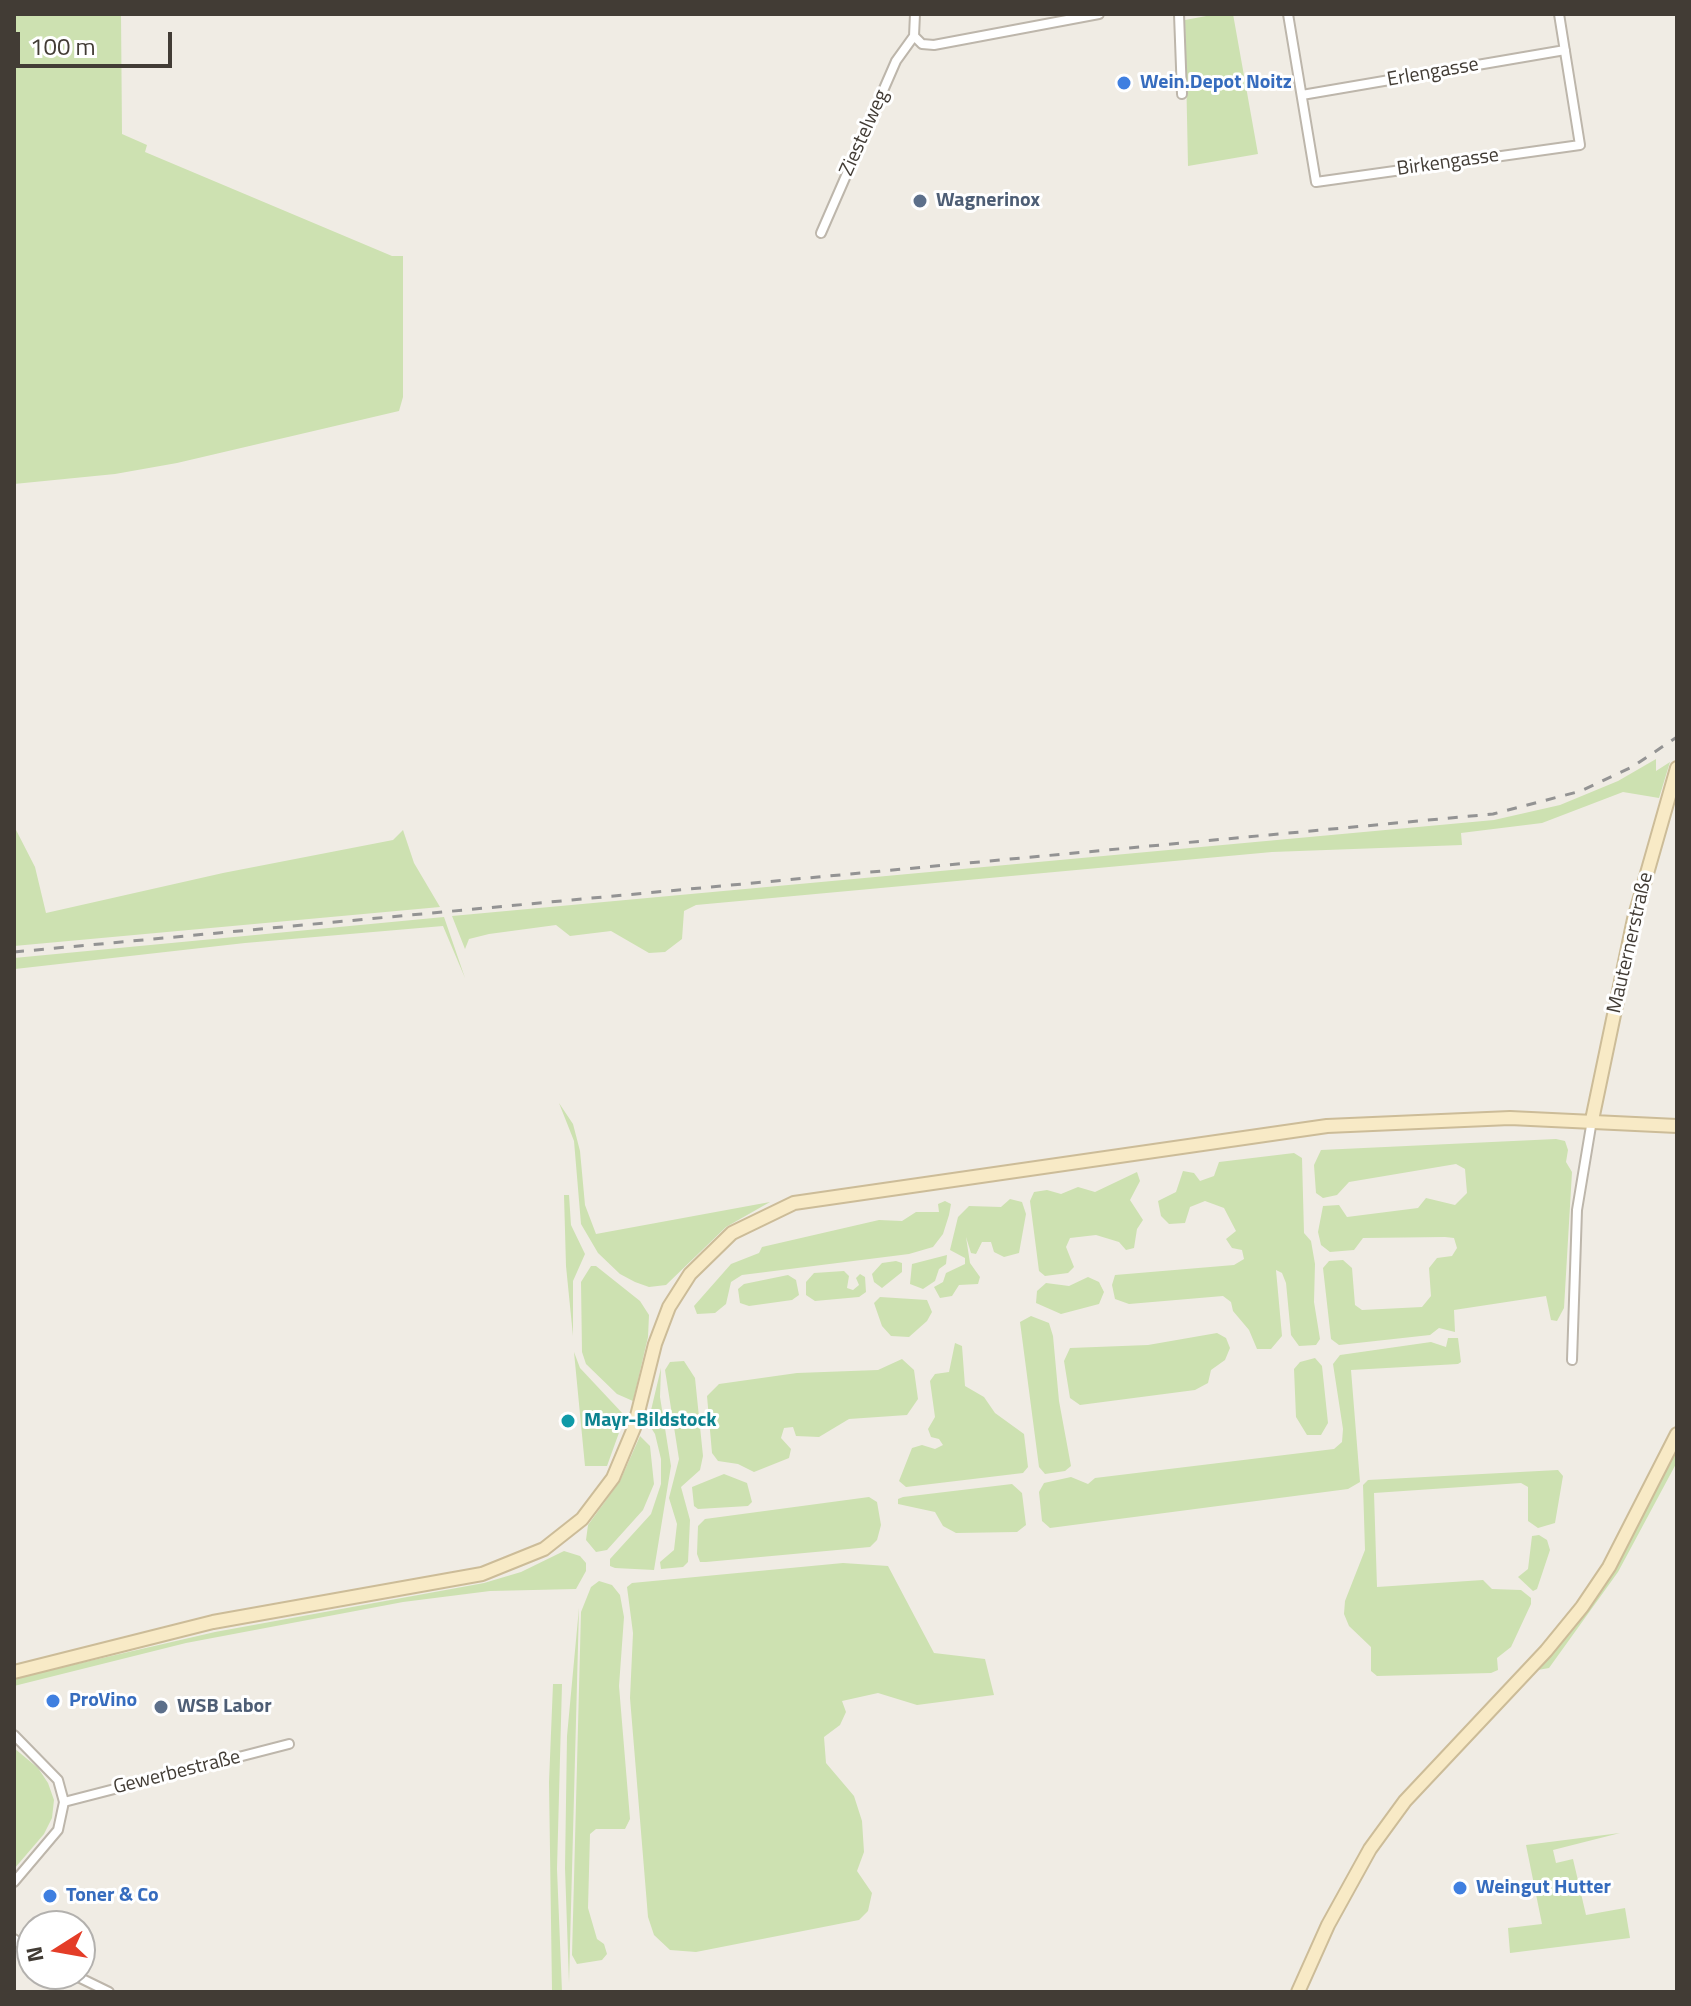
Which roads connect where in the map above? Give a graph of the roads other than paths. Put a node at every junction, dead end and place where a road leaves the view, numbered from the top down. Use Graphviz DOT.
graph roads {
  1 [pos="915,14"];
  2 [pos="1099,14"];
  3 [pos="1179,14"];
  4 [pos="1288,14"];
  5 [pos="1559,14"];
  6 [pos="914,36"];
  7 [pos="1565,50"];
  8 [pos="1182,94"];
  9 [pos="1302,95"];
  10 [pos="821,233"];
  11 [pos="1677,768"];
  12 [pos="1592,1120"];
  13 [pos="1677,1126"];
  14 [pos="1572,1360"];
  15 [pos="1677,1434"];
  16 [pos="14,1672"];
  17 [pos="14,1735"];
  18 [pos="289,1744"];
  19 [pos="64,1802"];
  20 [pos="14,1882"];
  21 [pos="1298,1992"];
  1 -- 6 [label="street"];
  2 -- 6 [label="street"];
  3 -- 8 [label="street"];
  4 -- 9 [label="street"];
  5 -- 7 [label="street"];
  6 -- 10 [label="street, Ziestelweg"];
  7 -- 9 [label="street, Erlengasse"];
  7 -- 9 [label="street, Birkengasse"];
  11 -- 12 [label="main road, Mauternerstraße"];
  12 -- 13 [label="main road"];
  12 -- 14 [label="street"];
  12 -- 16 [label="main road"];
  15 -- 21 [label="main road"];
  17 -- 19 [label="street"];
  18 -- 19 [label="street, Gewerbestraße"];
  19 -- 20 [label="street"];
}
